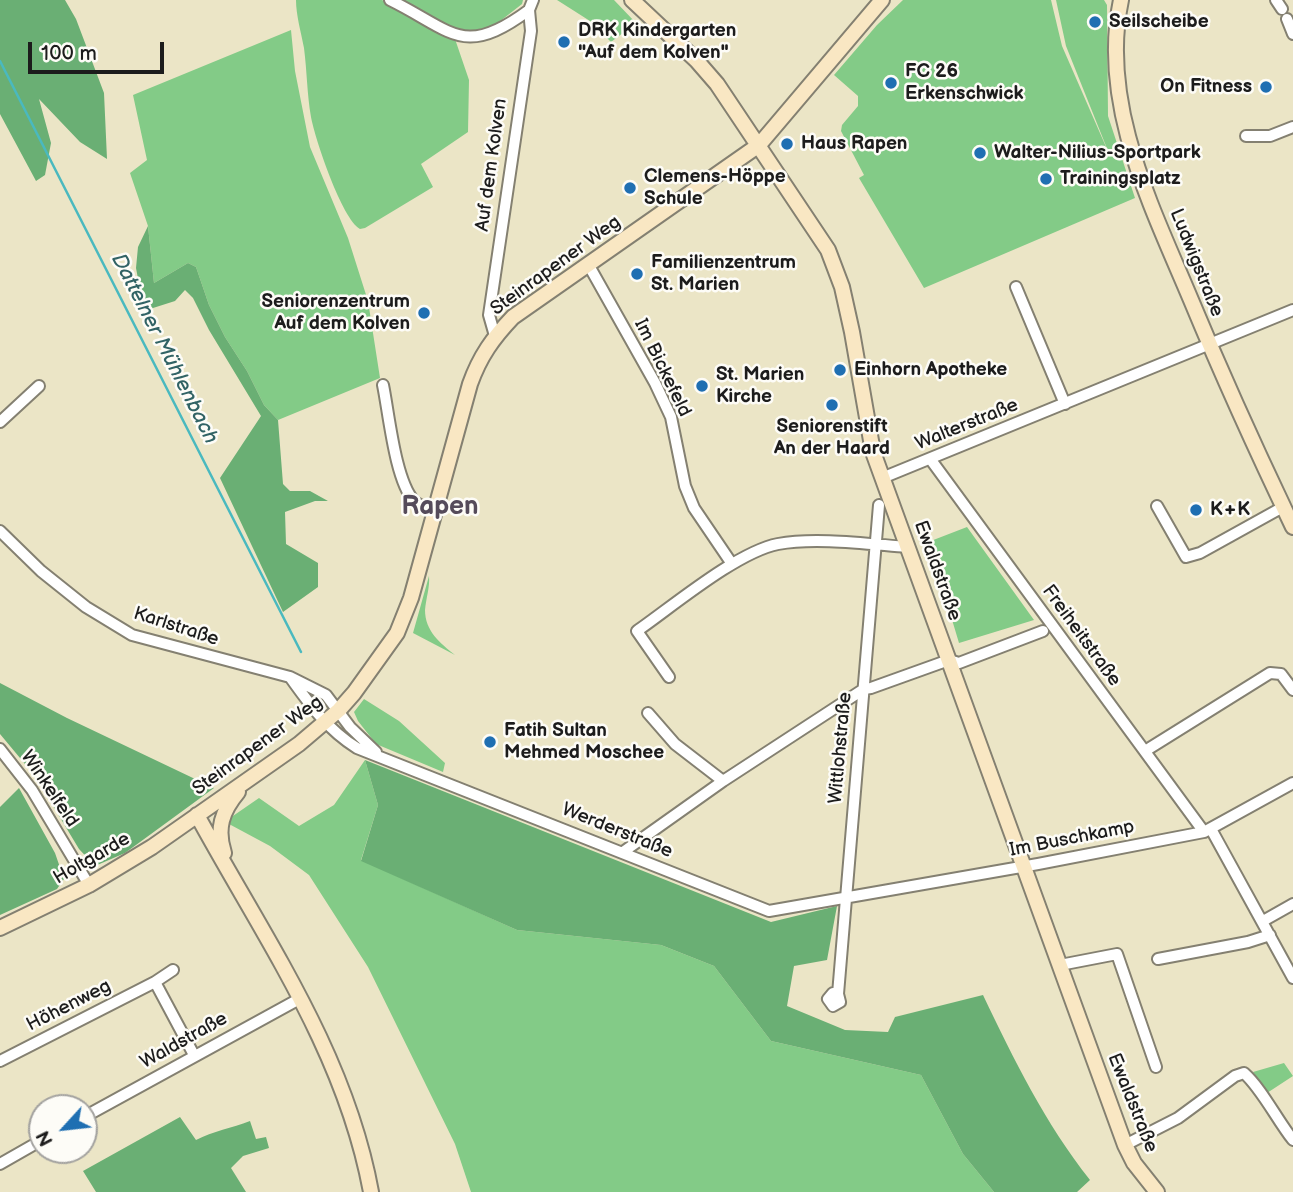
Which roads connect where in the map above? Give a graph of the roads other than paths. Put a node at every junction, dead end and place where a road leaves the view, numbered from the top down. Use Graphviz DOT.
graph roads {
  1 [pos="390,0"];
  2 [pos="632,0"];
  3 [pos="882,0"];
  4 [pos="1121,0"];
  5 [pos="531,5"];
  6 [pos="1282,9"];
  7 [pos="1293,34"];
  8 [pos="1293,127"];
  9 [pos="1246,135"];
  10 [pos="759,145"];
  11 [pos="588,264"];
  12 [pos="1016,287"];
  13 [pos="1293,310"];
  14 [pos="495,336"];
  15 [pos="1210,346"];
  16 [pos="383,385"];
  17 [pos="39,386"];
  18 [pos="1065,404"];
  19 [pos="0,422"];
  20 [pos="931,460"];
  21 [pos="882,478"];
  22 [pos="879,505"];
  23 [pos="1157,506"];
  24 [pos="1283,507"];
  25 [pos="433,511"];
  26 [pos="1293,527"];
  27 [pos="0,531"];
  28 [pos="876,544"];
  29 [pos="907,547"];
  30 [pos="732,564"];
  31 [pos="1043,631"];
  32 [pos="949,660"];
  33 [pos="290,677"];
  34 [pos="668,677"];
  35 [pos="864,689"];
  36 [pos="1293,690"];
  37 [pos="339,710"];
  38 [pos="648,713"];
  39 [pos="324,722"];
  40 [pos="0,748"];
  41 [pos="1146,751"];
  42 [pos="380,757"];
  43 [pos="251,778"];
  44 [pos="723,781"];
  45 [pos="1293,783"];
  46 [pos="201,812"];
  47 [pos="1208,830"];
  48 [pos="220,841"];
  49 [pos="623,852"];
  50 [pos="1024,867"];
  51 [pos="229,868"];
  52 [pos="89,885"];
  53 [pos="846,898"];
  54 [pos="1293,904"];
  55 [pos="1264,921"];
  56 [pos="0,928"];
  57 [pos="1270,935"];
  58 [pos="1158,959"];
  59 [pos="1060,965"];
  60 [pos="173,970"];
  61 [pos="1293,978"];
  62 [pos="155,982"];
  63 [pos="838,994"];
  64 [pos="301,998"];
  65 [pos="194,1055"];
  66 [pos="0,1062"];
  67 [pos="1156,1067"];
  68 [pos="98,1109"];
  69 [pos="1293,1140"];
  70 [pos="1125,1145"];
  71 [pos="28,1148"];
  72 [pos="0,1164"];
  73 [pos="371,1192"];
  74 [pos="1157,1192"];
  1 -- 5 [label="street"];
  2 -- 10 [label="street, Ewaldstraße"];
  3 -- 10 [label="street, Steinrapener Weg"];
  4 -- 15 [label="street, Ludwigstraße"];
  5 -- 14 [label="street, Auf dem Kolven"];
  6 -- 7 [label="street"];
  8 -- 9 [label="street"];
  10 -- 11 [label="street, Steinrapener Weg"];
  10 -- 21 [label="street, Ewaldstraße"];
  11 -- 14 [label="street, Steinrapener Weg"];
  11 -- 30 [label="street, Im Bickefeld"];
  12 -- 18 [label="street"];
  13 -- 15 [label="street, Walterstraße"];
  14 -- 25 [label="street, Steinrapener Weg"];
  15 -- 18 [label="street, Walterstraße"];
  15 -- 24 [label="street, Ludwigstraße"];
  16 -- 25 [label="street"];
  17 -- 19 [label="street"];
  18 -- 20 [label="street, Walterstraße"];
  20 -- 21 [label="street, Walterstraße"];
  20 -- 41 [label="street, Freiheitstraße"];
  21 -- 29 [label="street, Ewaldstraße"];
  22 -- 28 [label="street, Wittlohstraße"];
  23 -- 24 [label="street"];
  24 -- 26 [label="street, Ludwigstraße"];
  25 -- 37 [label="street, Steinrapener Weg"];
  27 -- 33 [label="street, Karlstraße"];
  28 -- 29 [label="street"];
  28 -- 30 [label="street"];
  28 -- 35 [label="street, Wittlohstraße"];
  29 -- 32 [label="street, Ewaldstraße"];
  30 -- 34 [label="street"];
  31 -- 32 [label="street"];
  32 -- 35 [label="street"];
  32 -- 50 [label="street, Ewaldstraße"];
  33 -- 37 [label="street, Karlstraße"];
  33 -- 39 [label="street"];
  35 -- 44 [label="street"];
  35 -- 53 [label="street, Wittlohstraße"];
  36 -- 41 [label="street"];
  37 -- 39 [label="street, Steinrapener Weg"];
  37 -- 42 [label="street, Werderstraße"];
  38 -- 44 [label="street"];
  39 -- 42 [label="street, Werderstraße"];
  39 -- 43 [label="street, Steinrapener Weg"];
  40 -- 52 [label="street, Winkelfeld"];
  41 -- 47 [label="street, Freiheitstraße"];
  42 -- 49 [label="street, Werderstraße"];
  43 -- 46 [label="street, Steinrapener Weg"];
  43 -- 48 [label="street"];
  44 -- 49 [label="street"];
  45 -- 47 [label="street, Im Buschkamp"];
  46 -- 48 [label="street"];
  46 -- 51 [label="street"];
  46 -- 52 [label="street, Holtgarde"];
  47 -- 50 [label="street, Im Buschkamp"];
  47 -- 55 [label="street, Freiheitstraße"];
  48 -- 51 [label="street"];
  49 -- 53 [label="street, Werderstraße"];
  50 -- 53 [label="street, Im Buschkamp"];
  50 -- 59 [label="street, Ewaldstraße"];
  51 -- 64 [label="street"];
  52 -- 56 [label="street, Holtgarde"];
  53 -- 63 [label="street, Wittlohstraße"];
  54 -- 55 [label="street"];
  55 -- 57 [label="street, Freiheitstraße"];
  57 -- 58 [label="street"];
  57 -- 61 [label="street, Freiheitstraße"];
  59 -- 67 [label="street"];
  59 -- 70 [label="street, Ewaldstraße"];
  60 -- 62 [label="street, Höhenweg"];
  62 -- 65 [label="street"];
  62 -- 66 [label="street, Höhenweg"];
  64 -- 65 [label="street, Waldstraße"];
  64 -- 73 [label="street"];
  65 -- 68 [label="street, Waldstraße"];
  69 -- 70 [label="street"];
  70 -- 74 [label="street, Ewaldstraße"];
  71 -- 72 [label="street"];
}
